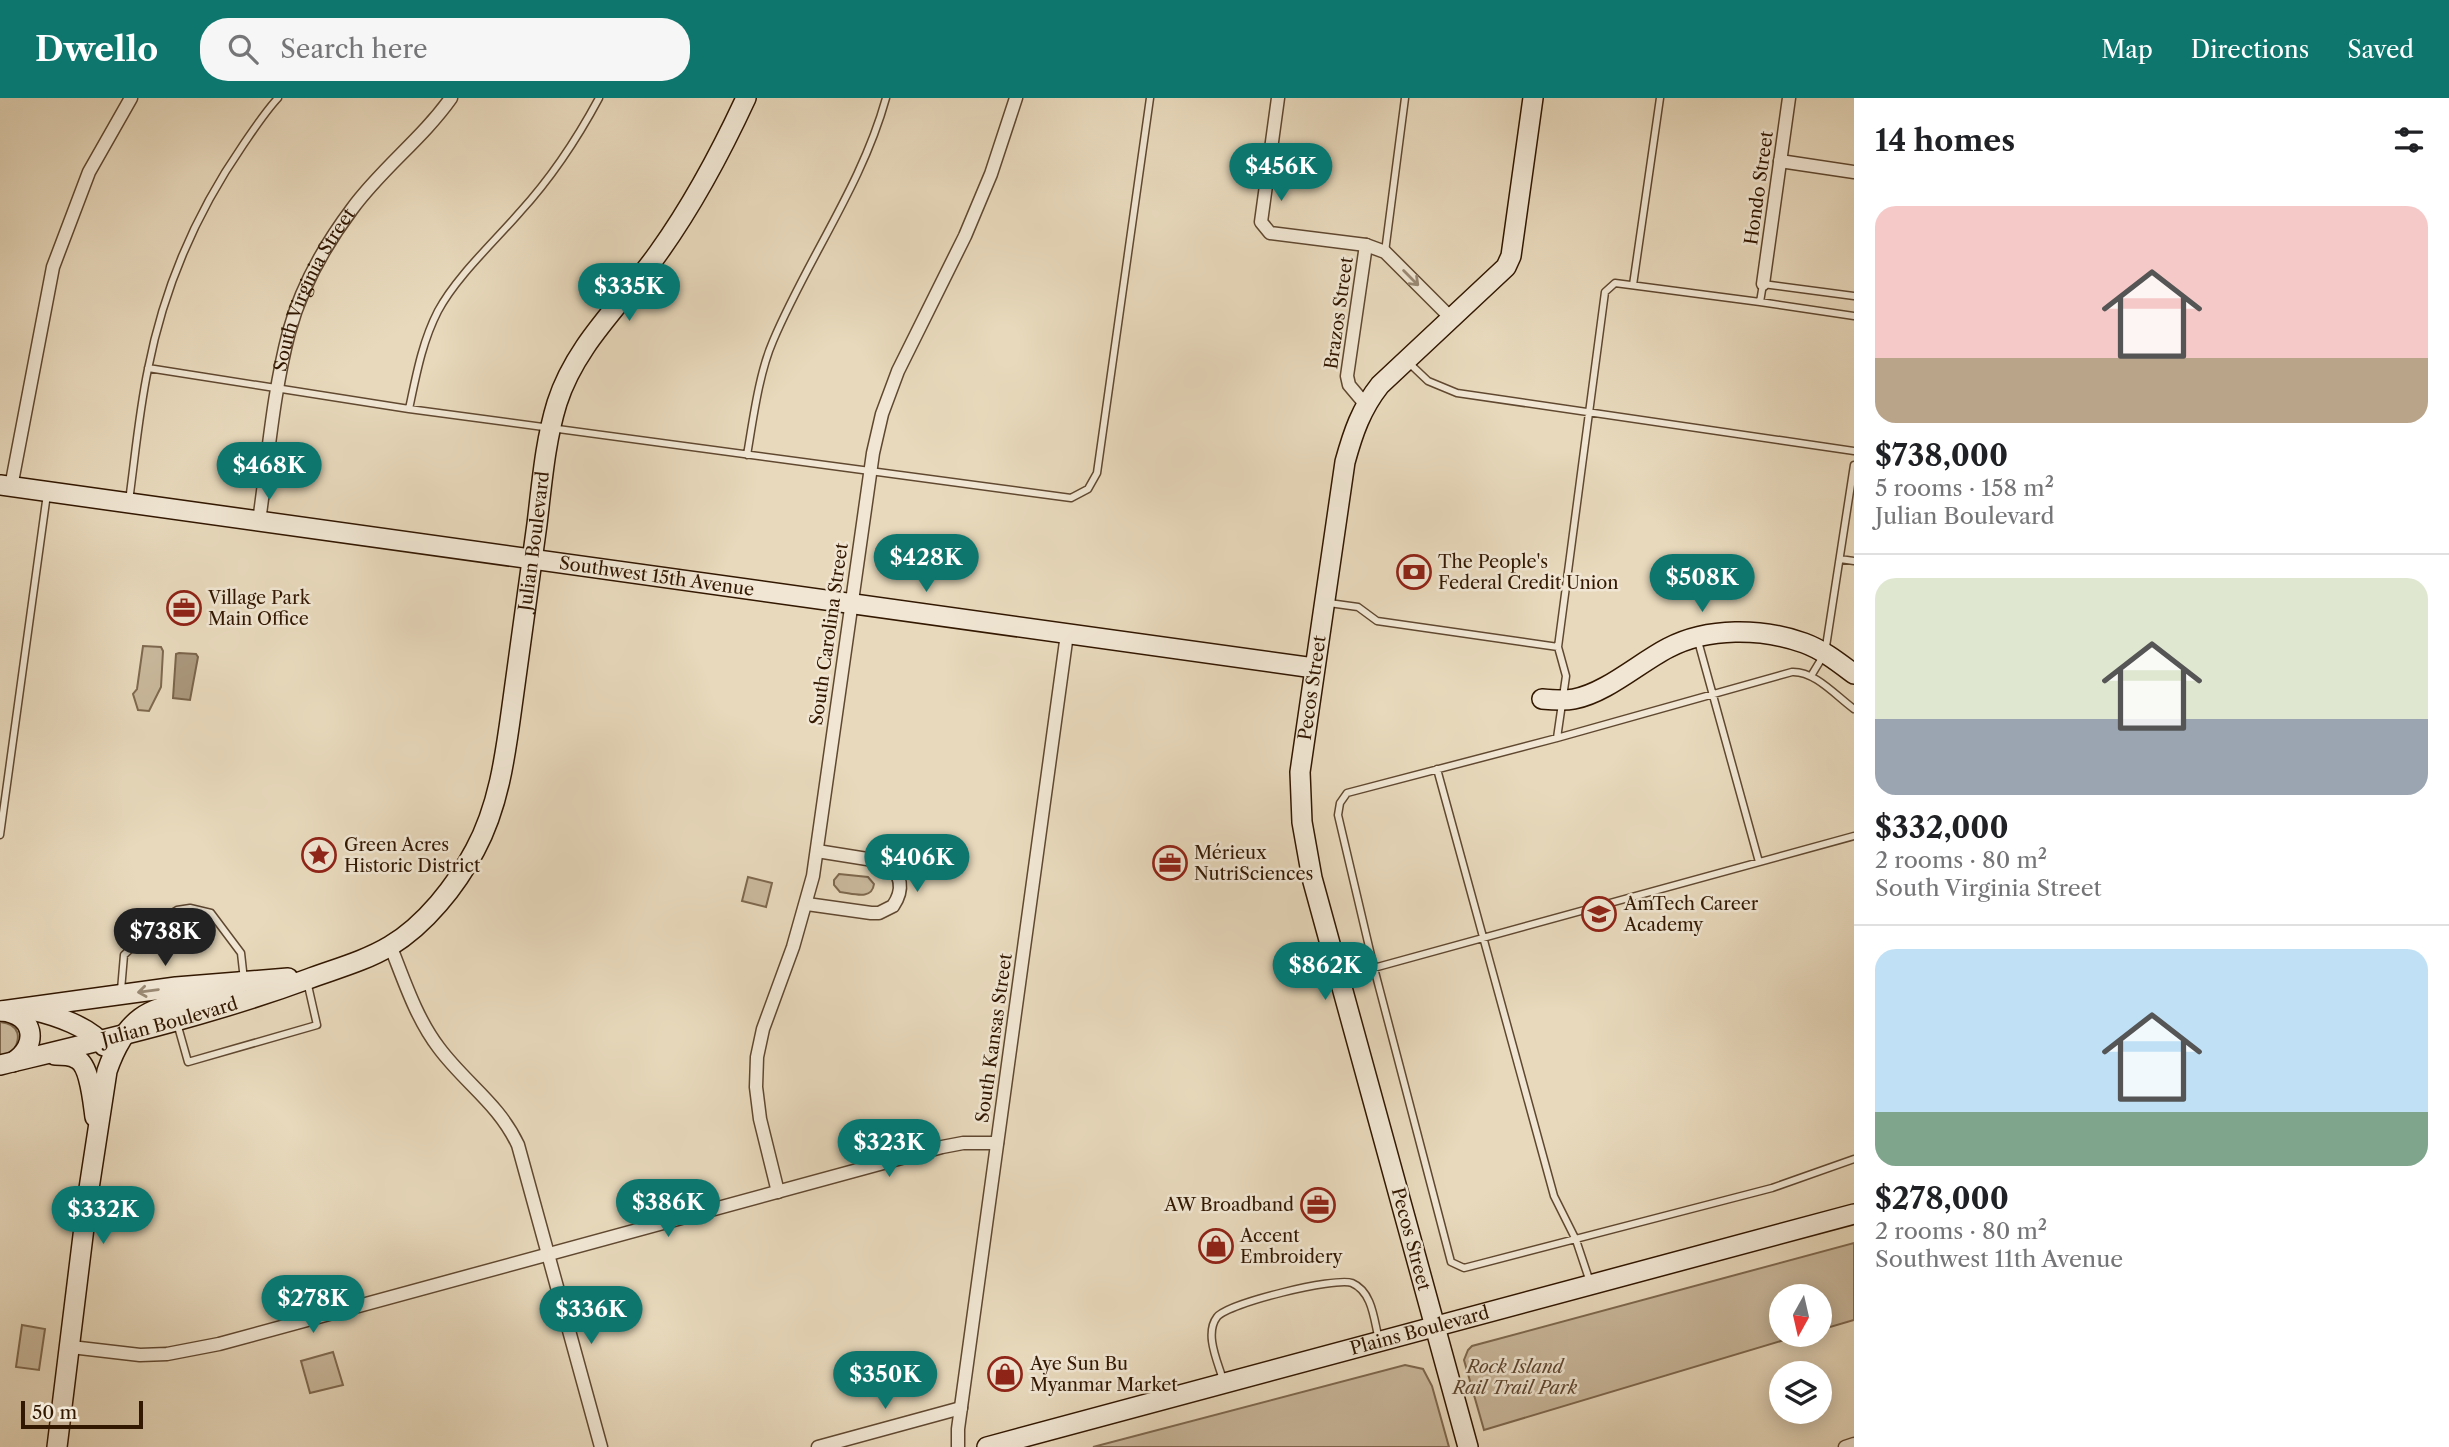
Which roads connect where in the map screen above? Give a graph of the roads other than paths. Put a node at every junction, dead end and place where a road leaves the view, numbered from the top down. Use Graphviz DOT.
graph roads {
  1 [pos="131,98"];
  2 [pos="278,98"];
  3 [pos="451,98"];
  4 [pos="599,98"];
  5 [pos="746,98"];
  6 [pos="886,98"];
  7 [pos="1016,98"];
  8 [pos="1150,98"];
  9 [pos="1278,98"];
  10 [pos="1405,98"];
  11 [pos="1533,98"];
  12 [pos="1660,98"];
  13 [pos="1789,98"];
  14 [pos="1780,161"];
  15 [pos="1854,172"];
  16 [pos="1366,245"];
  17 [pos="1385,252"];
  18 [pos="1763,284"];
  19 [pos="1633,285"];
  20 [pos="1854,296"];
  21 [pos="1760,302"];
  22 [pos="1854,316"];
  23 [pos="1452,318"];
  24 [pos="1406,360"];
  25 [pos="148,368"];
  26 [pos="278,390"];
  27 [pos="1364,404"];
  28 [pos="410,409"];
  29 [pos="1589,413"];
  30 [pos="550,428"];
  31 [pos="1854,452"];
  32 [pos="747,456"];
  33 [pos="1854,465"];
  34 [pos="870,472"];
  35 [pos="5,486"];
  36 [pos="47,491"];
  37 [pos="129,503"];
  38 [pos="259,521"];
  39 [pos="532,559"];
  40 [pos="1840,559"];
  41 [pos="1854,561"];
  42 [pos="1323,602"];
  43 [pos="850,604"];
  44 [pos="1067,634"];
  45 [pos="1697,635"];
  46 [pos="1559,647"];
  47 [pos="1825,653"];
  48 [pos="1314,668"];
  49 [pos="1854,674"];
  50 [pos="1811,676"];
  51 [pos="1713,695"];
  52 [pos="1542,699"];
  53 [pos="1562,700"];
  54 [pos="1854,709"];
  55 [pos="1557,738"];
  56 [pos="1437,769"];
  57 [pos="0,835"];
  58 [pos="1854,836"];
  59 [pos="817,851"];
  60 [pos="1759,862"];
  61 [pos="807,904"];
  62 [pos="1482,938"];
  63 [pos="390,945"];
  64 [pos="337,968"];
  65 [pos="1374,968"];
  66 [pos="1339,977"];
  67 [pos="307,979"];
  68 [pos="242,982"];
  69 [pos="120,995"];
  70 [pos="6,1010"];
  71 [pos="176,1020"];
  72 [pos="125,1035"];
  73 [pos="101,1041"];
  74 [pos="44,1055"];
  75 [pos="6,1064"];
  76 [pos="107,1071"];
  77 [pos="997,1143"];
  78 [pos="95,1149"];
  79 [pos="1854,1159"];
  80 [pos="778,1192"];
  81 [pos="1854,1214"];
  82 [pos="1576,1240"];
  83 [pos="549,1254"];
  84 [pos="1590,1284"];
  85 [pos="1435,1327"];
  86 [pos="1380,1342"];
  87 [pos="71,1347"];
  88 [pos="1224,1384"];
  89 [pos="961,1408"];
  90 [pos="1854,1444"];
  91 [pos="57,1447"];
  92 [pos="601,1447"];
  93 [pos="818,1447"];
  94 [pos="958,1447"];
  95 [pos="987,1447"];
  96 [pos="1468,1447"];
  97 [pos="1845,1447"];
  1 -- 35 [label="street"];
  2 -- 25 [label="lane"];
  3 -- 26 [label="street, South Virginia Street"];
  4 -- 28 [label="lane"];
  5 -- 30 [label="main road, Julian Boulevard"];
  6 -- 32 [label="lane"];
  7 -- 34 [label="street, South Carolina Street"];
  8 -- 34 [label="lane"];
  9 -- 16 [label="street, Brazos Street"];
  10 -- 17 [label="lane"];
  11 -- 23 [label="main road, Pecos Street"];
  12 -- 19 [label="lane"];
  13 -- 14 [label="street, Hondo Street"];
  14 -- 15 [label="street"];
  14 -- 18 [label="street, Hondo Street"];
  16 -- 17 [label="street"];
  16 -- 27 [label="street, Brazos Street"];
  17 -- 23 [label="street, one-way"];
  18 -- 20 [label="lane"];
  18 -- 21 [label="lane"];
  19 -- 21 [label="lane"];
  19 -- 29 [label="lane"];
  21 -- 22 [label="lane"];
  23 -- 24 [label="main road, Pecos Street"];
  24 -- 27 [label="main road, Pecos Street"];
  24 -- 29 [label="lane"];
  25 -- 26 [label="lane"];
  25 -- 37 [label="lane"];
  26 -- 28 [label="lane"];
  26 -- 38 [label="street, South Virginia Street"];
  27 -- 42 [label="main road, Pecos Street"];
  28 -- 30 [label="lane"];
  29 -- 31 [label="lane"];
  29 -- 46 [label="lane"];
  30 -- 32 [label="lane"];
  30 -- 39 [label="main road, Julian Boulevard"];
  32 -- 34 [label="lane"];
  33 -- 40 [label="lane"];
  34 -- 43 [label="street, South Carolina Street"];
  35 -- 36 [label="main road, Southwest 15th Avenue"];
  36 -- 37 [label="main road, Southwest 15th Avenue"];
  36 -- 57 [label="lane"];
  37 -- 38 [label="main road, Southwest 15th Avenue"];
  38 -- 39 [label="main road, Southwest 15th Avenue"];
  39 -- 43 [label="main road, Southwest 15th Avenue"];
  39 -- 63 [label="main road, Julian Boulevard"];
  40 -- 41 [label="lane"];
  40 -- 47 [label="lane"];
  42 -- 46 [label="lane"];
  42 -- 48 [label="main road, Pecos Street"];
  43 -- 44 [label="main road, Southwest 15th Avenue"];
  43 -- 59 [label="street, South Carolina Street"];
  44 -- 48 [label="main road, Southwest 15th Avenue"];
  44 -- 77 [label="street, South Kansas Street"];
  45 -- 47 [label="main road"];
  45 -- 51 [label="lane"];
  45 -- 53 [label="main road"];
  46 -- 53 [label="lane"];
  47 -- 49 [label="main road"];
  47 -- 50 [label="lane"];
  48 -- 66 [label="main road, Pecos Street"];
  50 -- 51 [label="lane"];
  50 -- 54 [label="lane"];
  51 -- 55 [label="lane"];
  51 -- 60 [label="lane"];
  52 -- 53 [label="main road"];
  53 -- 55 [label="lane"];
  55 -- 56 [label="lane"];
  56 -- 62 [label="lane"];
  56 -- 65 [label="lane"];
  58 -- 60 [label="lane"];
  59 -- 61 [label="street, South Carolina Street"];
  59 -- 61 [label="street"];
  60 -- 62 [label="lane"];
  61 -- 80 [label="street, South Carolina Street"];
  62 -- 65 [label="lane"];
  62 -- 82 [label="lane"];
  63 -- 64 [label="main road, Julian Boulevard"];
  63 -- 83 [label="street"];
  64 -- 67 [label="main road, Julian Boulevard"];
  64 -- 68 [label="main road, Julian Boulevard"];
  65 -- 66 [label="lane"];
  65 -- 82 [label="lane"];
  66 -- 85 [label="main road, Pecos Street"];
  67 -- 71 [label="main road, Julian Boulevard"];
  67 -- 71 [label="lane"];
  68 -- 69 [label="main road, Julian Boulevard, one-way"];
  68 -- 69 [label="lane"];
  68 -- 72 [label="main road"];
  69 -- 70 [label="main road, Julian Boulevard"];
  70 -- 73 [label="main road"];
  70 -- 75 [label="main road"];
  71 -- 72 [label="main road, Julian Boulevard"];
  72 -- 73 [label="main road, Julian Boulevard"];
  72 -- 76 [label="main road"];
  73 -- 74 [label="main road, Julian Boulevard"];
  73 -- 76 [label="main road"];
  74 -- 75 [label="main road, Julian Boulevard"];
  74 -- 78 [label="main road"];
  76 -- 78 [label="main road"];
  77 -- 80 [label="street"];
  77 -- 89 [label="street, South Kansas Street"];
  78 -- 87 [label="main road"];
  79 -- 82 [label="lane"];
  80 -- 83 [label="street"];
  81 -- 84 [label="main road, Plains Boulevard"];
  82 -- 84 [label="lane"];
  83 -- 87 [label="street"];
  83 -- 92 [label="street"];
  84 -- 85 [label="main road, Plains Boulevard"];
  85 -- 86 [label="main road, Plains Boulevard"];
  85 -- 96 [label="main road, Pecos Street"];
  86 -- 88 [label="main road, Plains Boulevard"];
  86 -- 88 [label="lane"];
  87 -- 91 [label="main road"];
  88 -- 95 [label="main road, Plains Boulevard"];
  89 -- 93 [label="street"];
  89 -- 94 [label="street, South Kansas Street"];
  90 -- 97 [label="street"];
}
